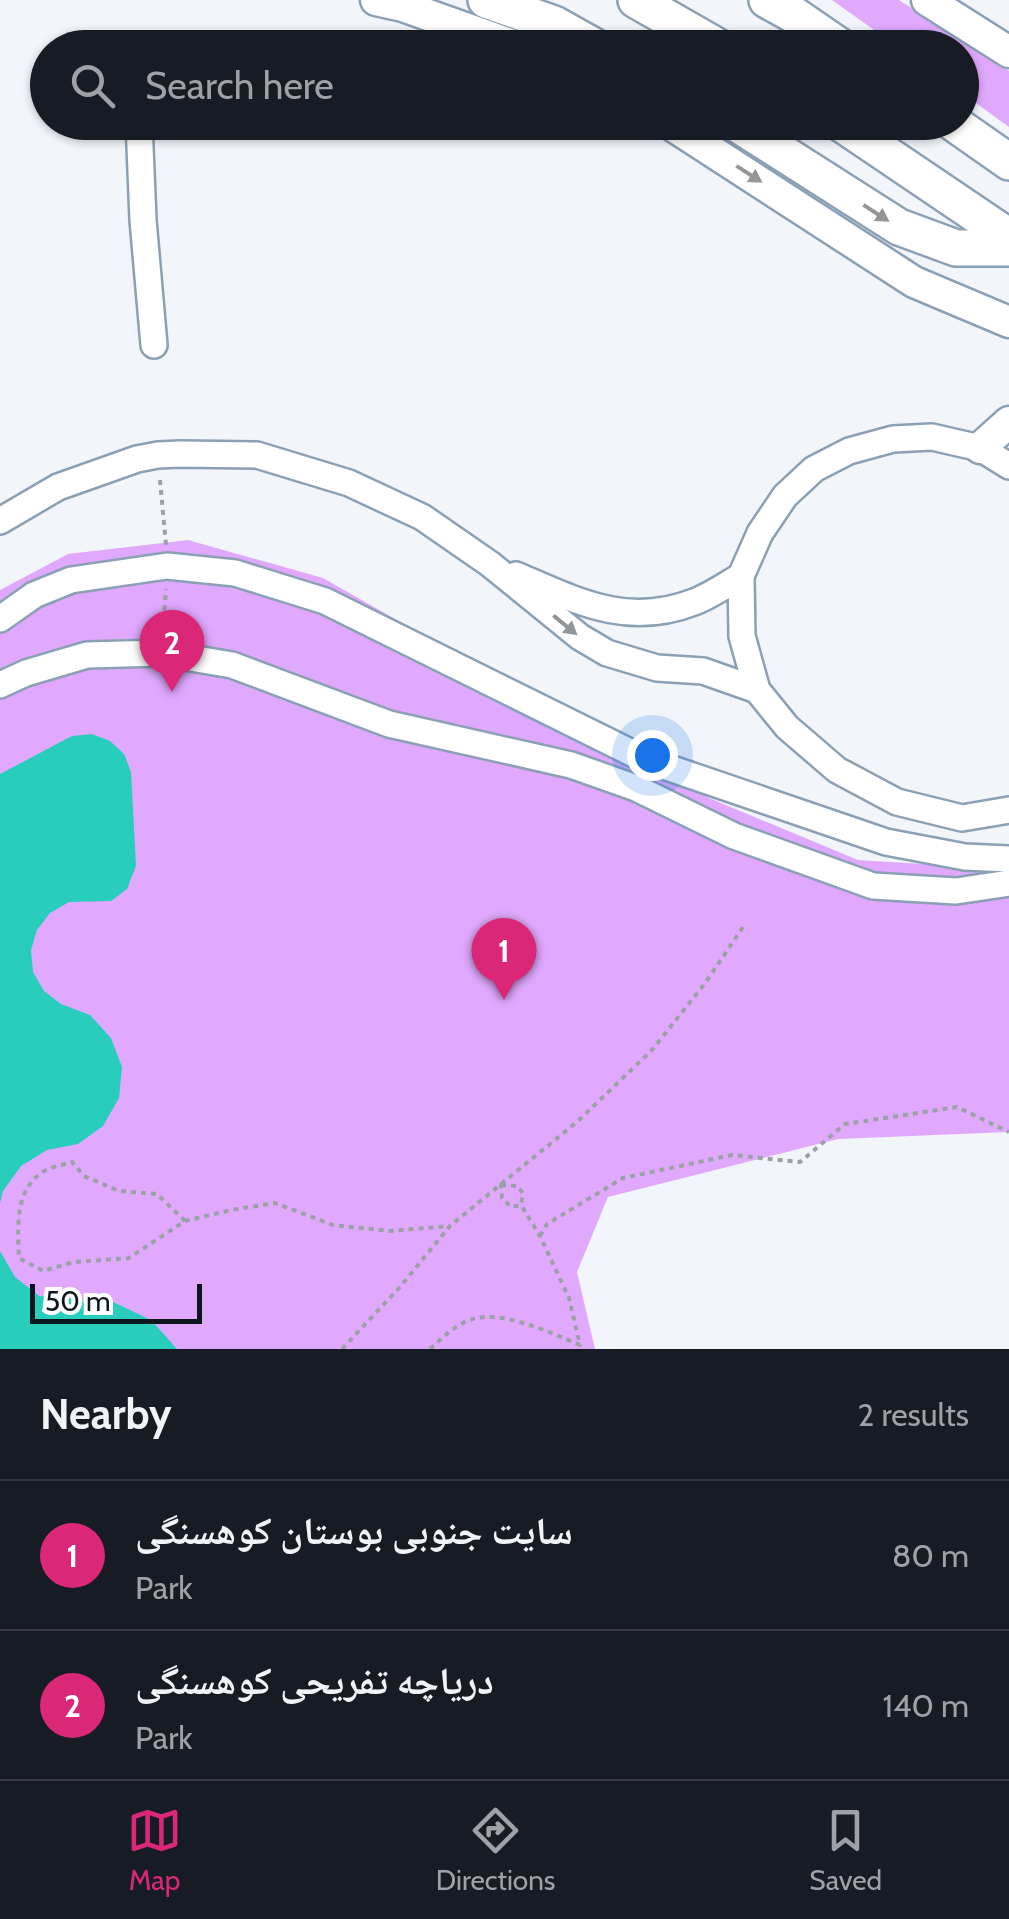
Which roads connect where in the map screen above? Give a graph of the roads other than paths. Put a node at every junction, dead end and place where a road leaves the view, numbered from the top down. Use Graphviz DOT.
graph roads {
  1 [pos="376,0"];
  2 [pos="486,0"];
  3 [pos="636,0"];
  4 [pos="927,0"];
  5 [pos="779,5"];
  6 [pos="470,30"];
  7 [pos="565,30"];
  8 [pos="688,30"];
  9 [pos="816,30"];
  10 [pos="974,30"];
  11 [pos="979,33"];
  12 [pos="1009,52"];
  13 [pos="140,140"];
  14 [pos="695,140"];
  15 [pos="762,140"];
  16 [pos="865,140"];
  17 [pos="978,140"];
  18 [pos="1009,162"];
  19 [pos="1009,237"];
  20 [pos="1009,248"];
  21 [pos="981,310"];
  22 [pos="1009,322"];
  23 [pos="154,345"];
  24 [pos="1009,350"];
  25 [pos="1009,422"];
  26 [pos="980,448"];
  27 [pos="1009,466"];
  28 [pos="0,521"];
  29 [pos="490,564"];
  30 [pos="741,576"];
  31 [pos="0,620"];
  32 [pos="0,685"];
  33 [pos="757,690"];
  34 [pos="1009,810"];
  35 [pos="1009,858"];
  36 [pos="1009,882"];
  1 -- 6 [label="main road"];
  2 -- 7 [label="highway"];
  3 -- 8 [label="highway"];
  4 -- 10 [label="main road"];
  5 -- 9 [label="highway"];
  11 -- 12 [label="main road"];
  13 -- 23 [label="street"];
  14 -- 21 [label="main road, one-way"];
  15 -- 20 [label="highway, one-way"];
  16 -- 19 [label="highway"];
  17 -- 18 [label="highway"];
  21 -- 22 [label="main road"];
  21 -- 24 [label="main road"];
  25 -- 26 [label="main road"];
  26 -- 27 [label="street"];
  26 -- 30 [label="street"];
  28 -- 29 [label="street"];
  29 -- 30 [label="street"];
  29 -- 33 [label="street, one-way"];
  30 -- 33 [label="street"];
  31 -- 35 [label="street"];
  32 -- 36 [label="street"];
  33 -- 34 [label="street"];
}
